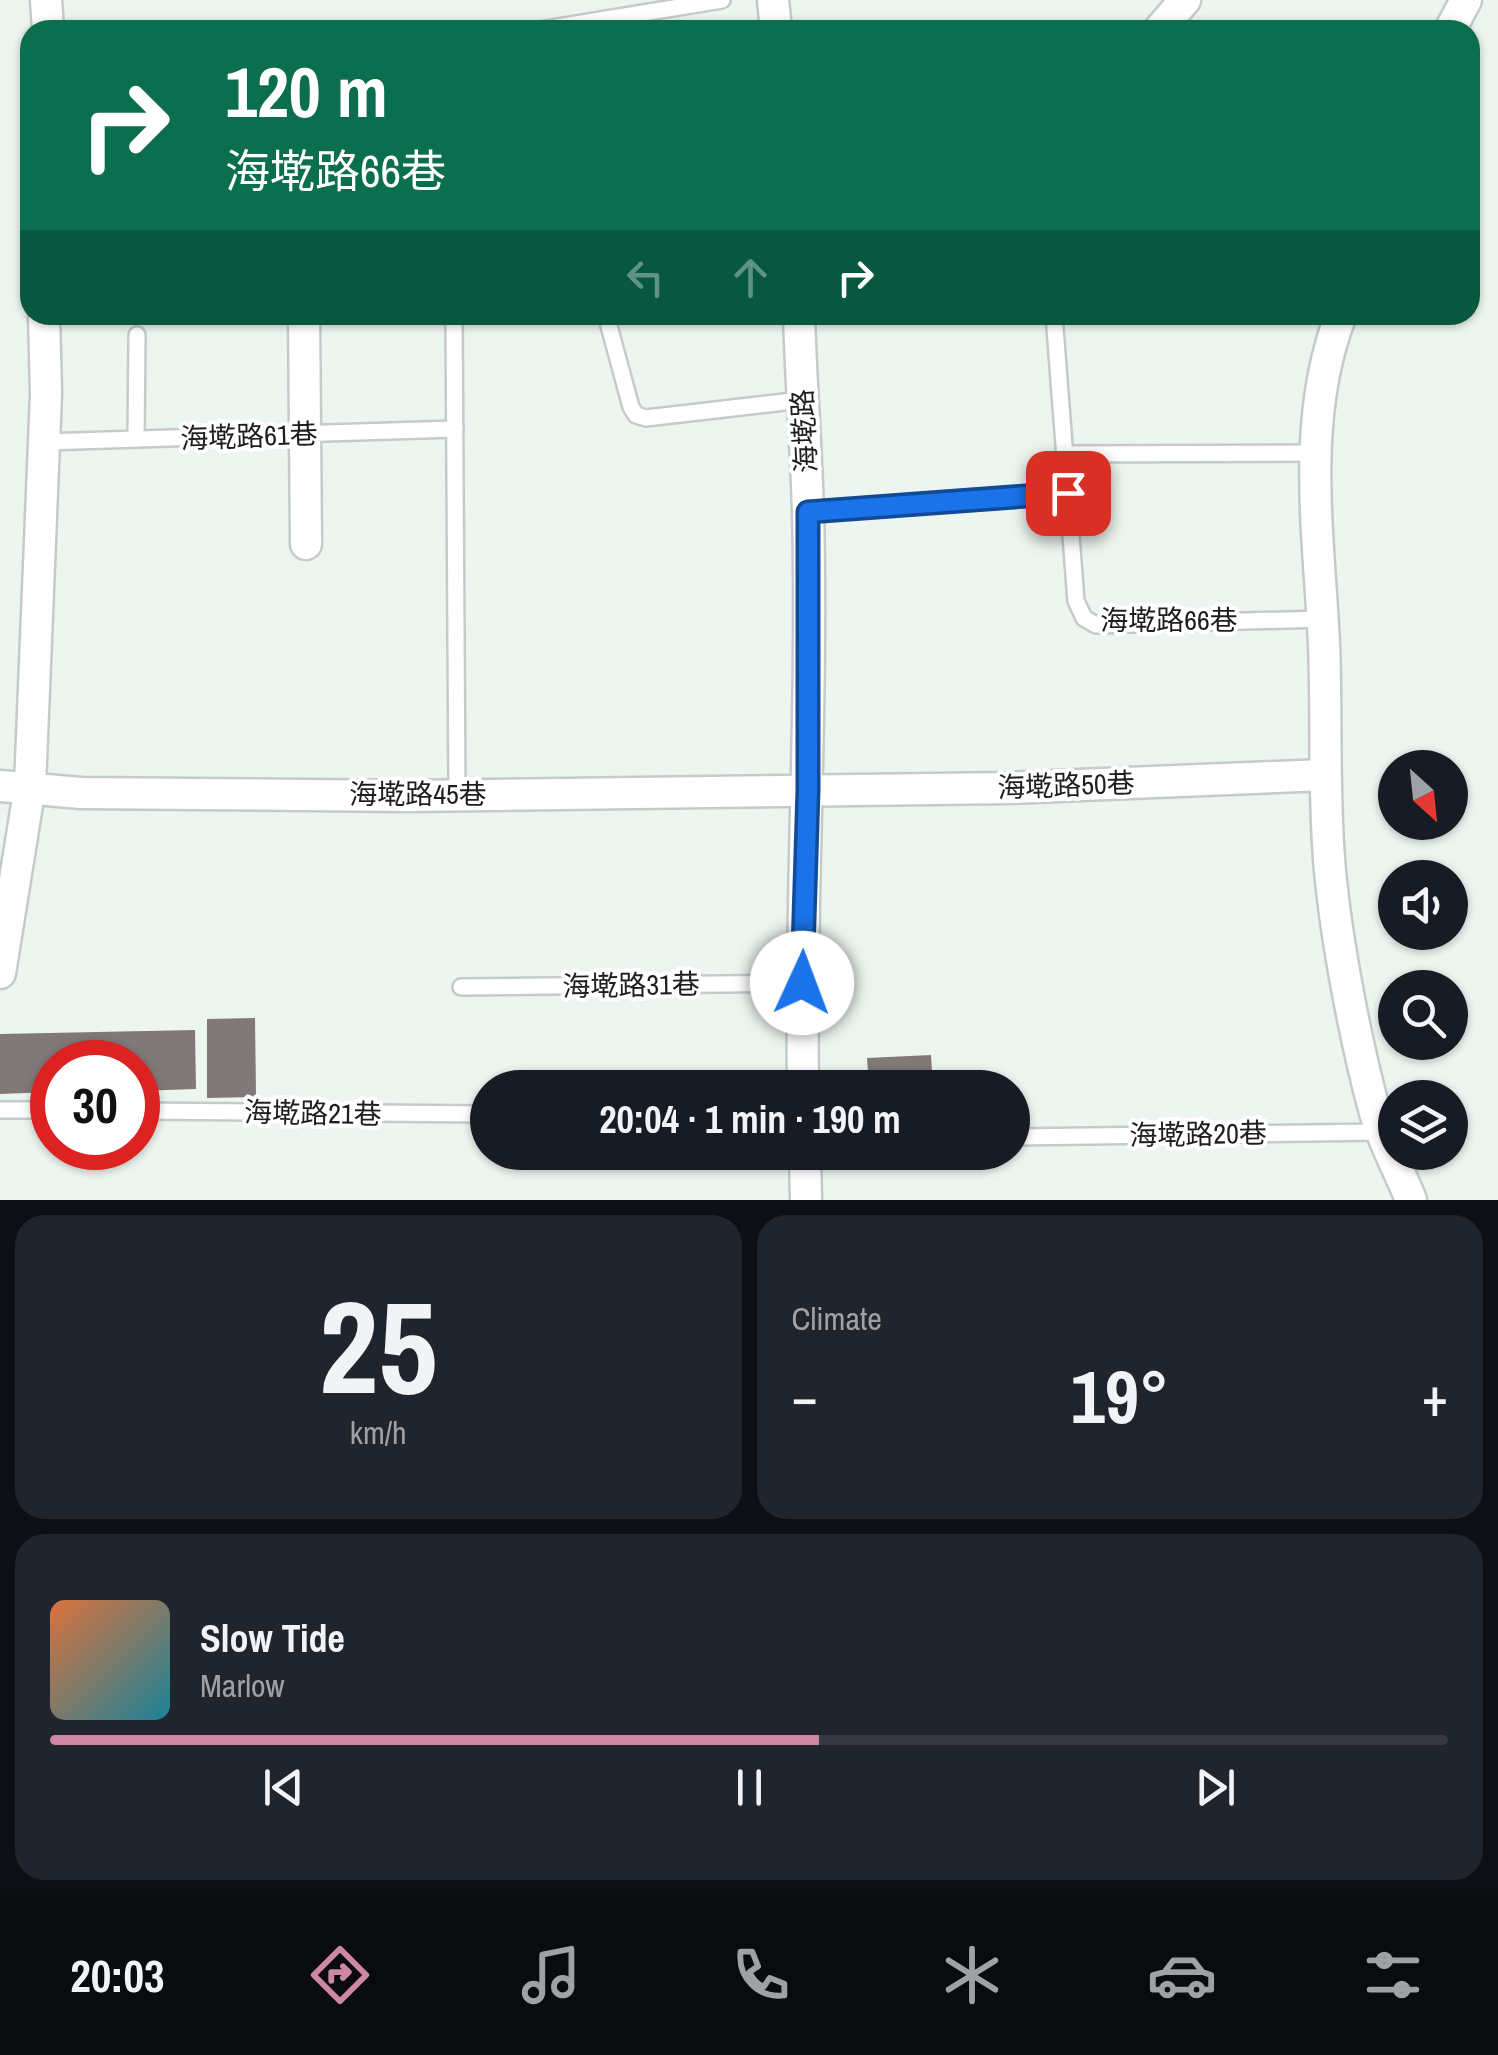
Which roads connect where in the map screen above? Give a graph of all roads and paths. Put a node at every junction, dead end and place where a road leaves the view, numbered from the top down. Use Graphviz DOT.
graph roads {
  1 [pos="722,0"];
  2 [pos="1185,0"];
  3 [pos="600,20"];
  4 [pos="1168,20"];
  5 [pos="44,325"];
  6 [pos="304,325"];
  7 [pos="454,325"];
  8 [pos="609,325"];
  9 [pos="799,325"];
  10 [pos="1055,325"];
  11 [pos="1337,325"];
  12 [pos="137,335"];
  13 [pos="802,400"];
  14 [pos="455,429"];
  15 [pos="305,434"];
  16 [pos="136,439"];
  17 [pos="44,442"];
  18 [pos="1317,453"];
  19 [pos="1065,454"];
  20 [pos="1068,493"];
  21 [pos="808,512"];
  22 [pos="306,544"];
  23 [pos="1322,618"];
  24 [pos="1324,775"];
  25 [pos="15,786"];
  26 [pos="808,790"];
  27 [pos="458,795"];
  28 [pos="0,973"];
  29 [pos="802,983"];
  30 [pos="461,987"];
  31 [pos="803,1070"];
  32 [pos="0,1110"];
  33 [pos="30,1110"];
  34 [pos="160,1111"];
  35 [pos="470,1114"];
  36 [pos="1378,1122"];
  37 [pos="1378,1132"];
  38 [pos="1030,1137"];
  39 [pos="805,1170"];
  40 [pos="1398,1170"];
  41 [pos="806,1200"];
  42 [pos="1411,1200"];
  1 -- 3 [label="lane"];
  2 -- 4 [label="street"];
  5 -- 17 [label="street"];
  6 -- 15 [label="street"];
  7 -- 14 [label="lane"];
  8 -- 13 [label="lane"];
  9 -- 13 [label="street, 海墘路"];
  10 -- 19 [label="lane, 海墘路66巷"];
  11 -- 18 [label="street"];
  12 -- 16 [label="lane"];
  13 -- 21 [label="street, 海墘路"];
  14 -- 15 [label="lane, 海墘路61巷"];
  14 -- 27 [label="lane"];
  15 -- 16 [label="lane, 海墘路61巷"];
  15 -- 22 [label="street"];
  16 -- 17 [label="lane, 海墘路61巷"];
  17 -- 25 [label="street"];
  18 -- 19 [label="lane"];
  18 -- 23 [label="street"];
  19 -- 20 [label="lane, 海墘路66巷"];
  20 -- 21 [label="lane"];
  20 -- 23 [label="lane, 海墘路66巷"];
  21 -- 26 [label="street, 海墘路"];
  23 -- 24 [label="street"];
  24 -- 26 [label="street, 海墘路50巷"];
  24 -- 36 [label="street"];
  25 -- 27 [label="street, 海墘路45巷"];
  25 -- 28 [label="street"];
  26 -- 27 [label="street, 海墘路45巷"];
  26 -- 29 [label="street, 海墘路"];
  29 -- 30 [label="lane, 海墘路31巷"];
  29 -- 31 [label="street, 海墘路"];
  32 -- 33 [label="lane"];
  34 -- 35 [label="lane, 海墘路21巷"];
  37 -- 38 [label="lane, 海墘路20巷"];
  39 -- 41 [label="street"];
  40 -- 42 [label="street"];
}
